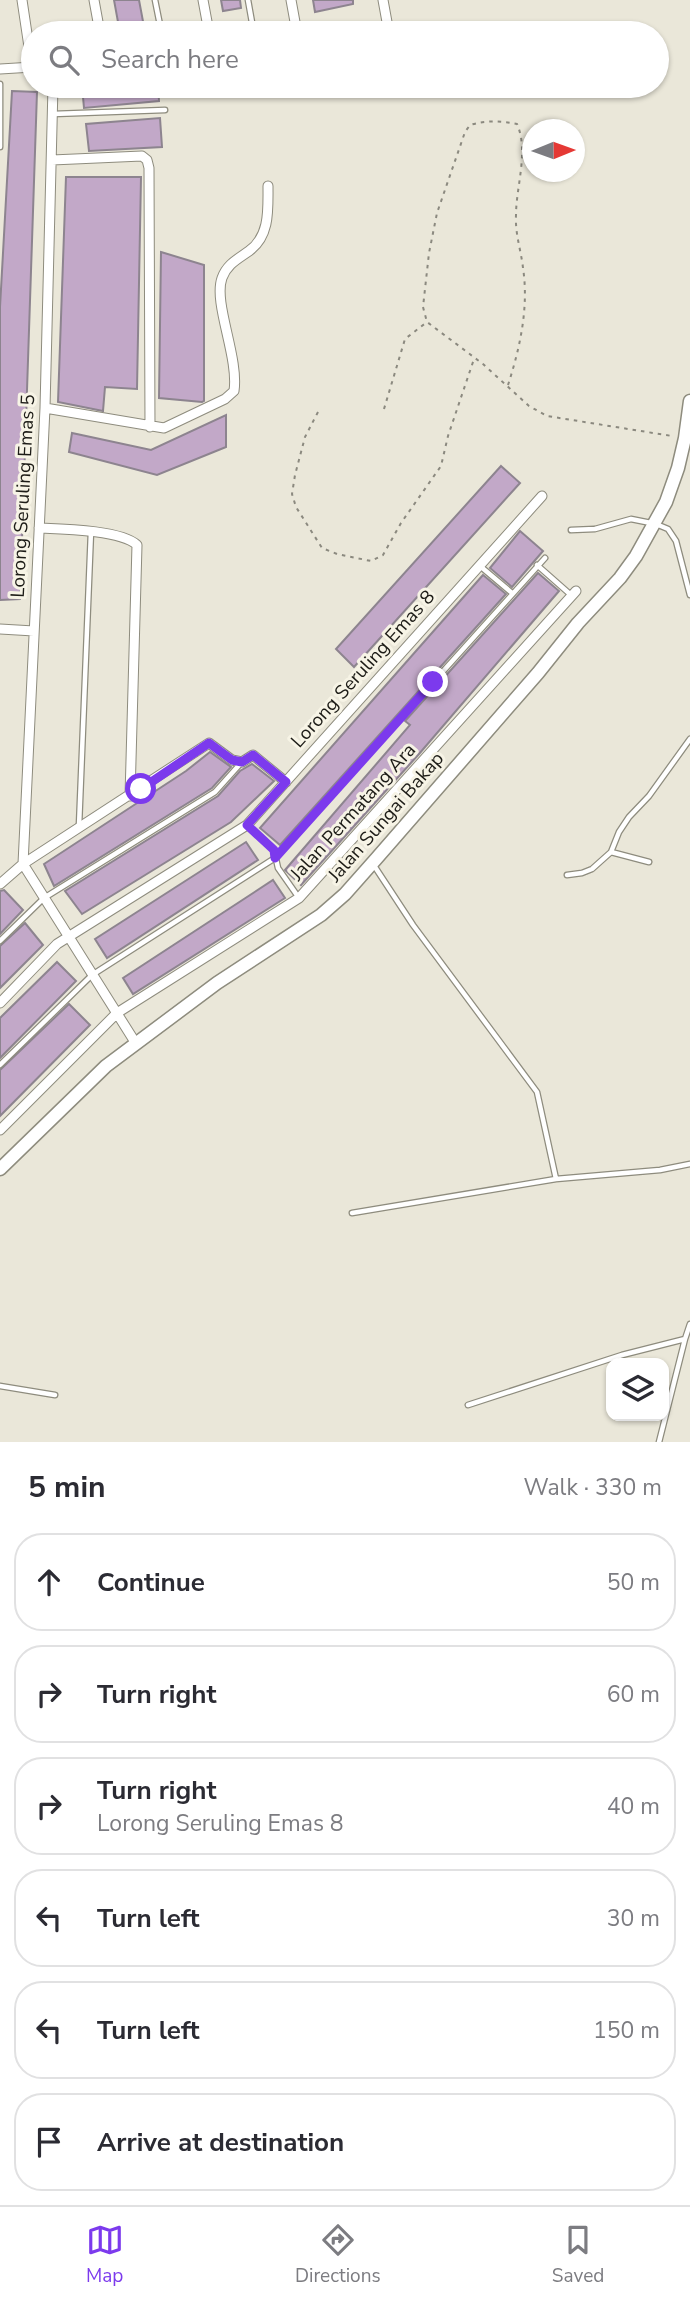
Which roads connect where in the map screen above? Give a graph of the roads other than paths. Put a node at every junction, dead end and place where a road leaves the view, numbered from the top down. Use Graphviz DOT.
graph roads {
  1 [pos="22,0"];
  2 [pos="94,0"];
  3 [pos="155,0"];
  4 [pos="203,0"];
  5 [pos="248,0"];
  6 [pos="291,0"];
  7 [pos="383,0"];
  8 [pos="25,21"];
  9 [pos="98,21"];
  10 [pos="159,21"];
  11 [pos="207,21"];
  12 [pos="252,21"];
  13 [pos="295,21"];
  14 [pos="387,21"];
  15 [pos="21,68"];
  16 [pos="0,69"];
  17 [pos="0,85"];
  18 [pos="53,98"];
  19 [pos="165,110"];
  20 [pos="52,114"];
  21 [pos="0,146"];
  22 [pos="52,160"];
  23 [pos="268,186"];
  24 [pos="690,401"];
  25 [pos="45,408"];
  26 [pos="150,427"];
  27 [pos="542,496"];
  28 [pos="656,524"];
  29 [pos="39,528"];
  30 [pos="571,530"];
  31 [pos="91,531"];
  32 [pos="544,558"];
  33 [pos="537,565"];
  34 [pos="479,566"];
  35 [pos="512,593"];
  36 [pos="574,593"];
  37 [pos="690,595"];
  38 [pos="0,629"];
  39 [pos="34,631"];
  40 [pos="690,739"];
  41 [pos="242,762"];
  42 [pos="286,782"];
  43 [pos="130,796"];
  44 [pos="247,825"];
  45 [pos="79,827"];
  46 [pos="611,852"];
  47 [pos="275,858"];
  48 [pos="649,862"];
  49 [pos="23,864"];
  50 [pos="373,864"];
  51 [pos="567,875"];
  52 [pos="0,884"];
  53 [pos="44,898"];
  54 [pos="299,898"];
  55 [pos="69,937"];
  56 [pos="0,941"];
  57 [pos="92,975"];
  58 [pos="0,1003"];
  59 [pos="117,1013"];
  60 [pos="135,1042"];
  61 [pos="0,1065"];
  62 [pos="0,1130"];
  63 [pos="690,1164"];
  64 [pos="0,1169"];
  65 [pos="556,1179"];
  66 [pos="352,1213"];
  67 [pos="690,1324"];
  68 [pos="685,1339"];
  69 [pos="0,1386"];
  70 [pos="55,1395"];
  71 [pos="468,1405"];
  72 [pos="659,1442"];
  1 -- 8 [label="street"];
  2 -- 9 [label="street"];
  3 -- 10 [label="lane"];
  4 -- 11 [label="street"];
  5 -- 12 [label="lane"];
  6 -- 13 [label="street"];
  7 -- 14 [label="street"];
  15 -- 16 [label="street"];
  17 -- 21 [label="lane"];
  18 -- 20 [label="street, Lorong Seruling Emas 5"];
  19 -- 20 [label="lane"];
  20 -- 22 [label="street, Lorong Seruling Emas 5"];
  22 -- 25 [label="street, Lorong Seruling Emas 5"];
  22 -- 26 [label="street"];
  23 -- 26 [label="street"];
  24 -- 28 [label="main road, Jalan Sungai Bakap"];
  25 -- 26 [label="street"];
  25 -- 29 [label="street, Lorong Seruling Emas 5"];
  27 -- 34 [label="street, Lorong Seruling Emas 8"];
  28 -- 30 [label="lane"];
  28 -- 37 [label="lane"];
  28 -- 50 [label="main road, Jalan Sungai Bakap"];
  29 -- 31 [label="street"];
  29 -- 39 [label="street, Lorong Seruling Emas 5"];
  31 -- 43 [label="street"];
  31 -- 45 [label="lane"];
  32 -- 33 [label="lane"];
  33 -- 35 [label="lane"];
  33 -- 36 [label="lane"];
  34 -- 35 [label="lane"];
  34 -- 42 [label="street, Lorong Seruling Emas 8"];
  35 -- 47 [label="lane"];
  36 -- 54 [label="street, Jalan Permatang Ara"];
  38 -- 39 [label="street"];
  39 -- 49 [label="street, Lorong Seruling Emas 5"];
  40 -- 46 [label="lane"];
  41 -- 42 [label="street"];
  41 -- 43 [label="street"];
  41 -- 53 [label="lane"];
  42 -- 44 [label="street, Lorong Seruling Emas 8"];
  43 -- 45 [label="street"];
  44 -- 47 [label="lane"];
  44 -- 55 [label="street, Lorong Seruling Emas 8"];
  45 -- 49 [label="street"];
  46 -- 48 [label="lane"];
  46 -- 51 [label="lane"];
  47 -- 54 [label="lane"];
  47 -- 57 [label="lane"];
  49 -- 52 [label="street"];
  49 -- 53 [label="street"];
  50 -- 60 [label="main road, Jalan Sungai Bakap"];
  50 -- 65 [label="lane"];
  53 -- 55 [label="street"];
  53 -- 56 [label="lane"];
  54 -- 59 [label="street, Jalan Permatang Ara"];
  55 -- 57 [label="street"];
  55 -- 58 [label="street, Lorong Seruling Emas 8"];
  57 -- 59 [label="street"];
  57 -- 61 [label="lane"];
  59 -- 60 [label="street"];
  59 -- 62 [label="street, Jalan Permatang Ara"];
  60 -- 64 [label="main road, Jalan Sungai Bakap"];
  63 -- 65 [label="lane"];
  65 -- 66 [label="lane"];
  67 -- 68 [label="lane"];
  68 -- 71 [label="lane"];
  68 -- 72 [label="lane"];
  69 -- 70 [label="lane"];
}
